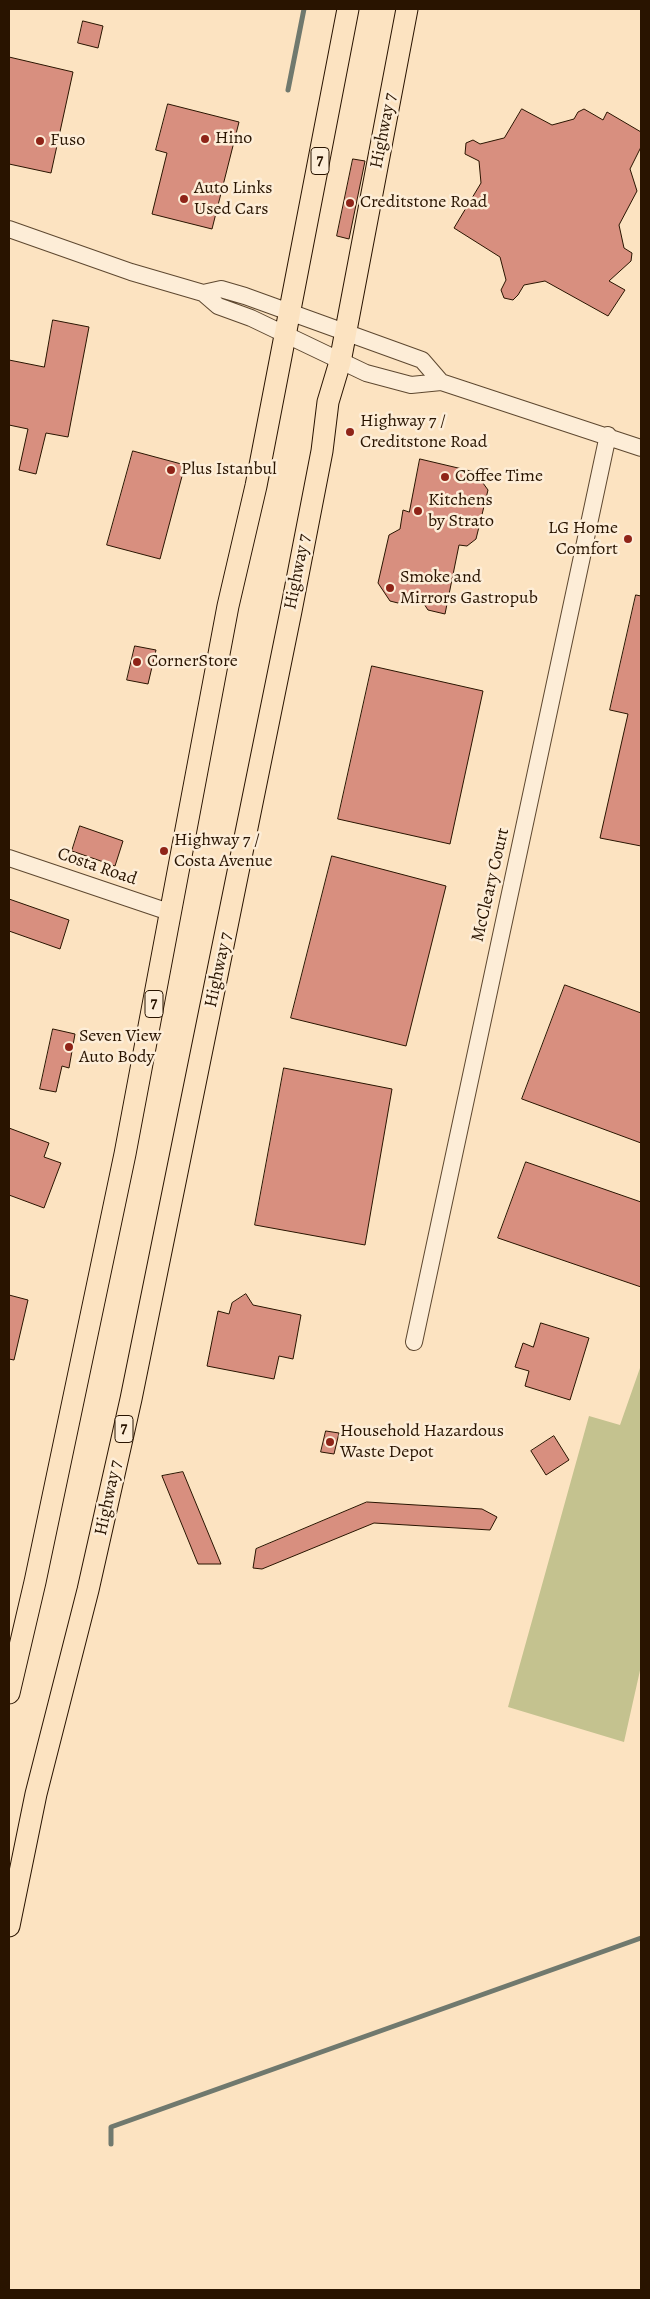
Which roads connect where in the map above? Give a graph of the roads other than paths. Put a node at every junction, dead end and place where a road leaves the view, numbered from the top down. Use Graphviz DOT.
graph roads {
  1 [pos="348,9"];
  2 [pos="408,9"];
  3 [pos="9,229"];
  4 [pos="203,293"];
  5 [pos="288,312"];
  6 [pos="346,332"];
  7 [pos="284,334"];
  8 [pos="340,362"];
  9 [pos="441,382"];
  10 [pos="608,435"];
  11 [pos="641,448"];
  12 [pos="9,858"];
  13 [pos="172,913"];
  14 [pos="414,1342"];
  15 [pos="9,1694"];
  16 [pos="9,1926"];
  1 -- 5 [label="main road, 7"];
  2 -- 6 [label="main road, Highway 7 / 7"];
  3 -- 4 [label="street"];
  4 -- 5 [label="street"];
  4 -- 7 [label="street"];
  5 -- 6 [label="street"];
  5 -- 7 [label="main road, 7"];
  6 -- 8 [label="main road, Highway 7 / 7"];
  6 -- 9 [label="street"];
  7 -- 8 [label="street"];
  7 -- 13 [label="main road, 7"];
  8 -- 9 [label="street"];
  8 -- 16 [label="main road, Highway 7 / 7"];
  9 -- 10 [label="street"];
  10 -- 11 [label="street"];
  10 -- 14 [label="street, McCleary Court"];
  12 -- 13 [label="street, Costa Road"];
  13 -- 15 [label="main road, 7"];
}
